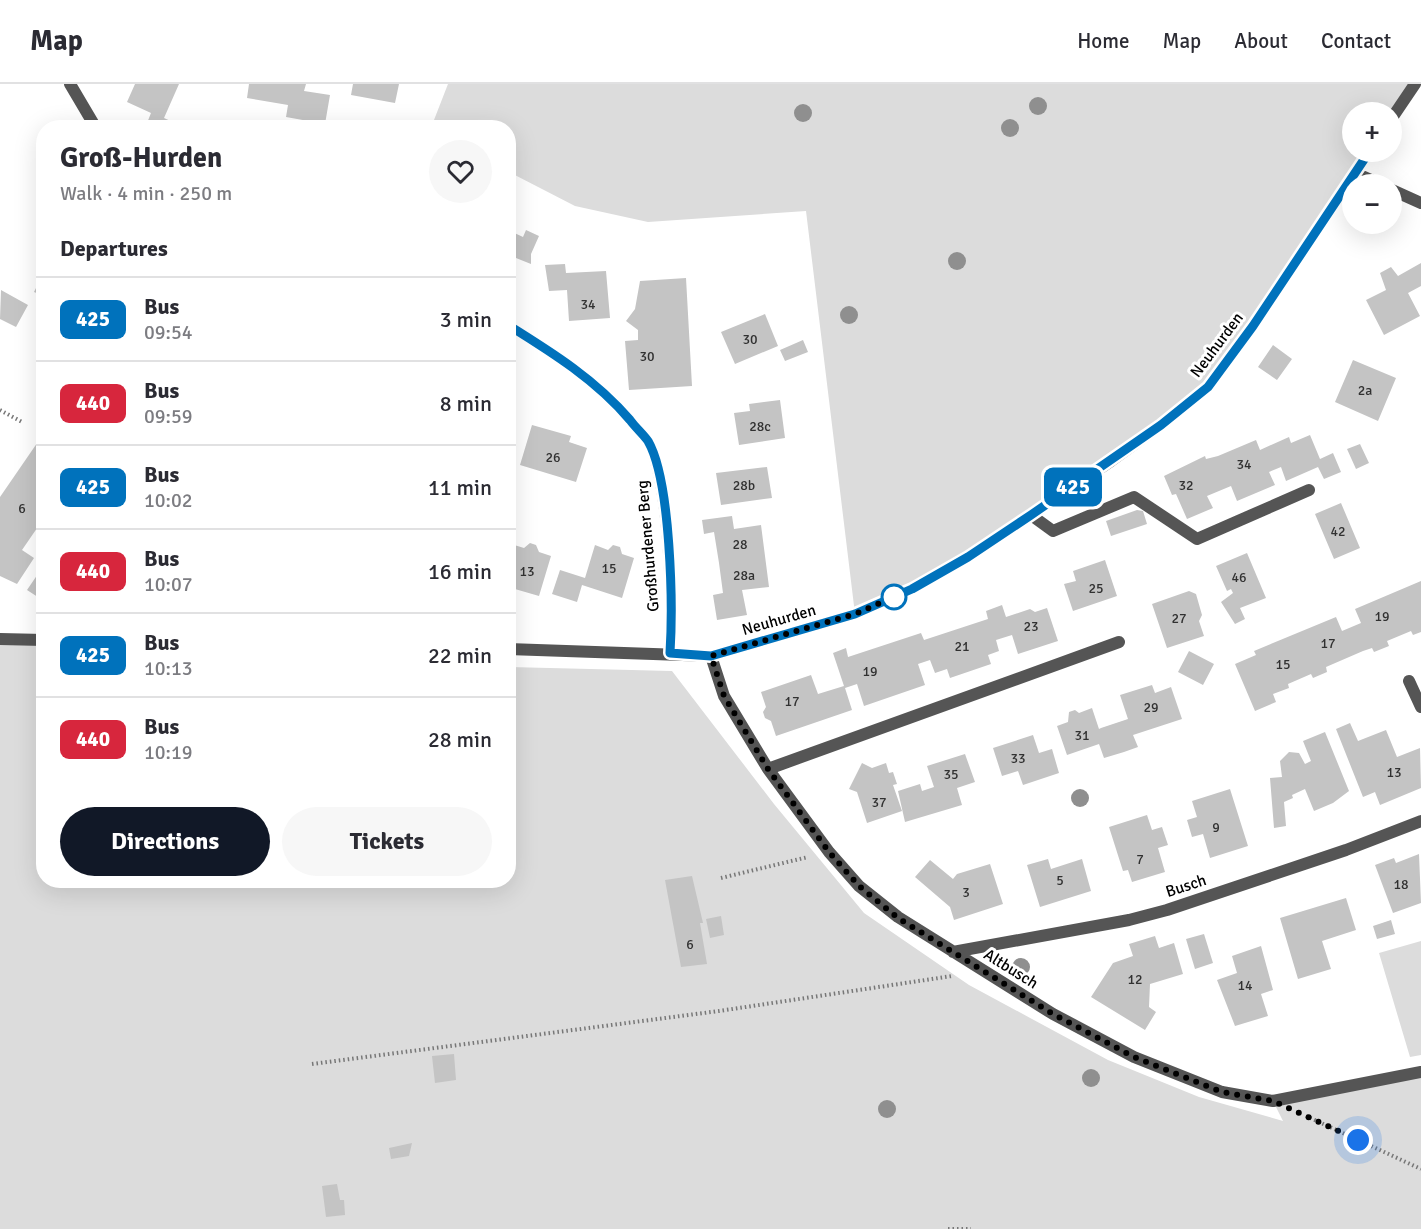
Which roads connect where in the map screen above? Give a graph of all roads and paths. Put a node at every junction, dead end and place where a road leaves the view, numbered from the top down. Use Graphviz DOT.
graph roads {
  1 [pos="70,84"];
  2 [pos="1415,84"];
  3 [pos="1402,103"];
  4 [pos="91,120"];
  5 [pos="1362,162"];
  6 [pos="1355,173"];
  7 [pos="1402,194"];
  8 [pos="1421,203"];
  9 [pos="516,330"];
  10 [pos="0,410"];
  11 [pos="22,422"];
  12 [pos="1308,490"];
  13 [pos="1031,515"];
  14 [pos="0,639"];
  15 [pos="36,640"];
  16 [pos="1119,642"];
  17 [pos="516,649"];
  18 [pos="670,653"];
  19 [pos="711,656"];
  20 [pos="1409,681"];
  21 [pos="1421,706"];
  22 [pos="768,769"];
  23 [pos="1421,821"];
  24 [pos="829,852"];
  25 [pos="721,878"];
  26 [pos="953,952"];
  27 [pos="979,970"];
  28 [pos="312,1064"];
  29 [pos="1421,1072"];
  30 [pos="1305,1116"];
  31 [pos="1421,1169"];
  32 [pos="948,1229"];
  33 [pos="971,1229"];
  1 -- 4 [label="street"];
  2 -- 3 [label="street"];
  5 -- 6 [label="street, Neuhurden"];
  6 -- 13 [label="street, Neuhurden"];
  7 -- 8 [label="street"];
  9 -- 18 [label="street, Großhurdener Berg"];
  10 -- 11 [label="path"];
  12 -- 13 [label="street"];
  13 -- 19 [label="street, Neuhurden"];
  14 -- 15 [label="street"];
  16 -- 22 [label="street"];
  17 -- 18 [label="street, Neuhurden"];
  18 -- 19 [label="street, Neuhurden"];
  19 -- 22 [label="street, Altbusch"];
  20 -- 21 [label="street"];
  22 -- 24 [label="street, Altbusch"];
  23 -- 26 [label="street, Busch"];
  24 -- 25 [label="path"];
  24 -- 26 [label="street, Altbusch"];
  26 -- 27 [label="street, Altbusch"];
  27 -- 28 [label="path"];
  27 -- 29 [label="street, Altbusch"];
  30 -- 31 [label="path"];
  32 -- 33 [label="path"];
}
